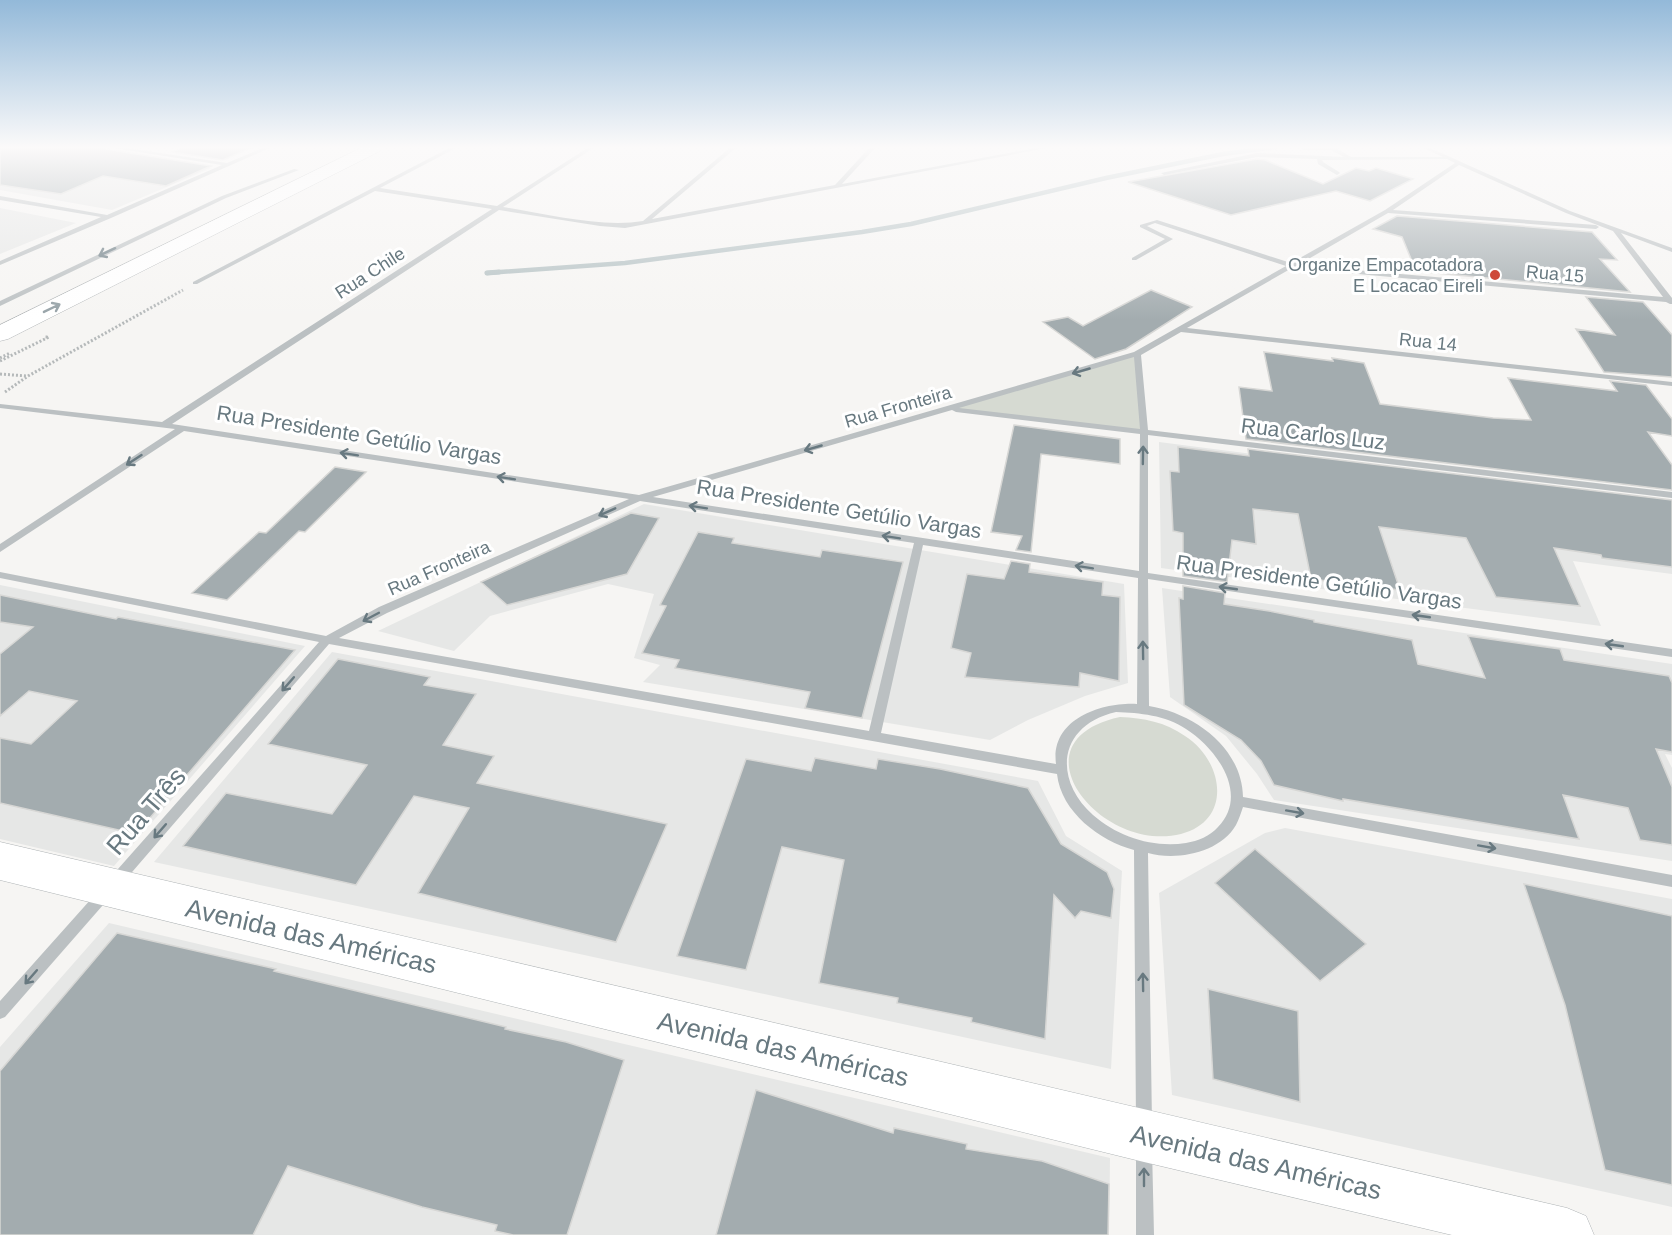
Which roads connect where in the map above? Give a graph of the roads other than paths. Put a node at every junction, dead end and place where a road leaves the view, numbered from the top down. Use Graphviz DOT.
graph roads {
  1 [pos="38,205"];
  2 [pos="138,205"];
  3 [pos="208,205"];
  4 [pos="225,205"];
  5 [pos="260,205"];
  6 [pos="344,205"];
  7 [pos="476,205"];
  8 [pos="503,205"];
  9 [pos="665,205"];
  10 [pos="741,205"];
  11 [pos="1396,205"];
  12 [pos="1555,205"];
  13 [pos="498,208"];
  14 [pos="1387,211"];
  15 [pos="109,217"];
  16 [pos="643,223"];
  17 [pos="1612,229"];
  18 [pos="1672,250"];
  19 [pos="1134,259"];
  20 [pos="0,263"];
  21 [pos="1292,266"];
  22 [pos="195,283"];
  23 [pos="1671,301"];
  24 [pos="0,304"];
  25 [pos="0,312"];
  26 [pos="1181,330"];
  27 [pos="0,334"];
  28 [pos="1137,354"];
  29 [pos="1672,384"];
  30 [pos="0,406"];
  31 [pos="950,409"];
  32 [pos="164,425"];
  33 [pos="183,428"];
  34 [pos="1144,431"];
  35 [pos="1672,495"];
  36 [pos="639,498"];
  37 [pos="919,541"];
  38 [pos="0,549"];
  39 [pos="0,575"];
  40 [pos="1142,575"];
  41 [pos="327,640"];
  42 [pos="1672,653"];
  43 [pos="1143,708"];
  44 [pos="873,737"];
  45 [pos="1061,770"];
  46 [pos="1238,801"];
  47 [pos="1142,846"];
  48 [pos="0,861"];
  49 [pos="1672,881"];
  50 [pos="110,888"];
  51 [pos="0,1012"];
  52 [pos="1144,1136"];
  53 [pos="1144,1235"];
  54 [pos="1568,1235"];
  1 -- 15 [label="street"];
  2 -- 15 [label="street"];
  3 -- 24 [label="street, one-way"];
  4 -- 25 [label="main road"];
  27 -- 5 [label="main road, one-way"];
  6 -- 22 [label="street"];
  7 -- 13 [label="street"];
  8 -- 13 [label="street, Rua Chile"];
  9 -- 16 [label="street"];
  10 -- 16 [label="street"];
  11 -- 14 [label="street, Rua Fronteira"];
  12 -- 17 [label="street"];
  13 -- 16 [label="street"];
  13 -- 32 [label="street, Rua Chile"];
  14 -- 17 [label="street"];
  14 -- 21 [label="street, Rua Fronteira"];
  15 -- 20 [label="street"];
  17 -- 18 [label="street"];
  17 -- 23 [label="street"];
  19 -- 21 [label="street, Rua 15"];
  21 -- 23 [label="street, Rua 15"];
  21 -- 26 [label="street, Rua Fronteira"];
  26 -- 28 [label="street, Rua Fronteira"];
  26 -- 29 [label="street, Rua 14"];
  28 -- 31 [label="street, Rua Fronteira, one-way"];
  28 -- 34 [label="street"];
  30 -- 32 [label="street, Rua Presidente Getúlio Vargas"];
  31 -- 34 [label="street, Rua Carlos Luz"];
  31 -- 36 [label="street, Rua Fronteira, one-way"];
  32 -- 33 [label="street, Rua Presidente Getúlio Vargas"];
  36 -- 33 [label="street, Rua Presidente Getúlio Vargas, one-way"];
  33 -- 38 [label="street, one-way"];
  34 -- 35 [label="street, Rua Carlos Luz"];
  40 -- 34 [label="street, one-way"];
  37 -- 36 [label="street, Rua Presidente Getúlio Vargas, one-way"];
  36 -- 41 [label="street, Rua Fronteira, one-way"];
  40 -- 37 [label="street, Rua Presidente Getúlio Vargas, one-way"];
  37 -- 44 [label="street"];
  39 -- 41 [label="street"];
  42 -- 40 [label="street, Rua Presidente Getúlio Vargas, one-way"];
  43 -- 40 [label="street, one-way"];
  41 -- 44 [label="street"];
  41 -- 50 [label="street, Rua Três, one-way"];
  43 -- 45 [label="street"];
  43 -- 46 [label="street"];
  44 -- 45 [label="street"];
  45 -- 47 [label="street"];
  46 -- 47 [label="street"];
  46 -- 49 [label="street, one-way"];
  52 -- 47 [label="street, one-way"];
  48 -- 50 [label="main road, Avenida das Américas"];
  50 -- 51 [label="street, Rua Três, one-way"];
  50 -- 52 [label="main road, Avenida das Américas"];
  53 -- 52 [label="street, one-way"];
  52 -- 54 [label="main road, Avenida das Américas"];
}
